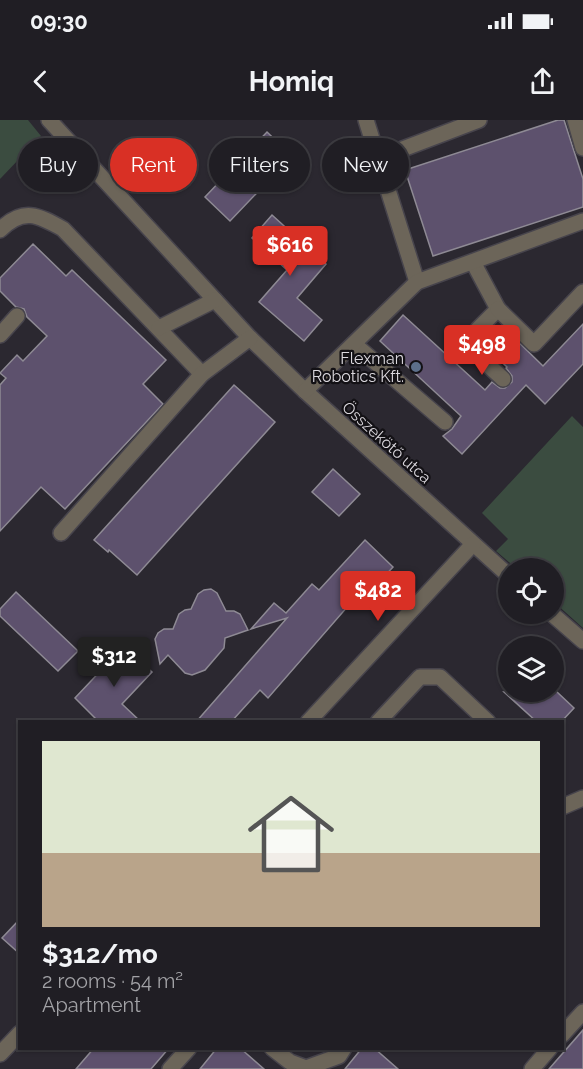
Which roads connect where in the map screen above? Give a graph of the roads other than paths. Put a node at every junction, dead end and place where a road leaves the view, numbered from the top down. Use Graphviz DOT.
graph roads {
  1 [pos="49,120"];
  2 [pos="366,120"];
  3 [pos="479,120"];
  4 [pos="575,120"];
  5 [pos="372,138"];
  6 [pos="409,147"];
  7 [pos="583,148"];
  8 [pos="389,192"];
  9 [pos="582,222"];
  10 [pos="0,230"];
  11 [pos="473,262"];
  12 [pos="417,282"];
  13 [pos="583,292"];
  14 [pos="215,300"];
  15 [pos="498,309"];
  16 [pos="17,316"];
  17 [pos="159,328"];
  18 [pos="0,335"];
  19 [pos="250,338"];
  20 [pos="354,344"];
  21 [pos="202,374"];
  22 [pos="503,379"];
  23 [pos="305,391"];
  24 [pos="446,422"];
  25 [pos="61,533"];
  26 [pos="472,544"];
  27 [pos="498,567"];
  28 [pos="563,624"];
  29 [pos="583,641"];
  30 [pos="310,720"];
  31 [pos="380,720"];
  32 [pos="486,720"];
  33 [pos="583,798"];
  34 [pos="564,806"];
  35 [pos="583,1011"];
  36 [pos="564,1033"];
  37 [pos="18,1035"];
  38 [pos="187,1050"];
  39 [pos="275,1050"];
  40 [pos="343,1050"];
  41 [pos="548,1050"];
  42 [pos="0,1054"];
  43 [pos="170,1069"];
  44 [pos="532,1069"];
  1 -- 14 [label="street, Összekötő utca"];
  2 -- 5 [label="street"];
  3 -- 6 [label="street"];
  4 -- 7 [label="street"];
  8 -- 12 [label="street"];
  9 -- 11 [label="street"];
  10 -- 17 [label="street"];
  11 -- 12 [label="street"];
  11 -- 15 [label="street"];
  12 -- 20 [label="street"];
  13 -- 15 [label="street"];
  14 -- 17 [label="street"];
  14 -- 19 [label="street, Összekötő utca"];
  15 -- 22 [label="street"];
  16 -- 18 [label="street"];
  17 -- 21 [label="street"];
  19 -- 21 [label="street"];
  19 -- 23 [label="street, Összekötő utca"];
  20 -- 23 [label="street"];
  20 -- 24 [label="street"];
  21 -- 25 [label="street"];
  23 -- 26 [label="street, Összekötő utca"];
  26 -- 27 [label="street, Összekötő utca"];
  26 -- 30 [label="street"];
  28 -- 29 [label="street"];
  31 -- 32 [label="street"];
  33 -- 34 [label="street"];
  35 -- 36 [label="street"];
  37 -- 42 [label="street"];
  38 -- 43 [label="street"];
  39 -- 40 [label="street"];
  41 -- 44 [label="street"];
}
